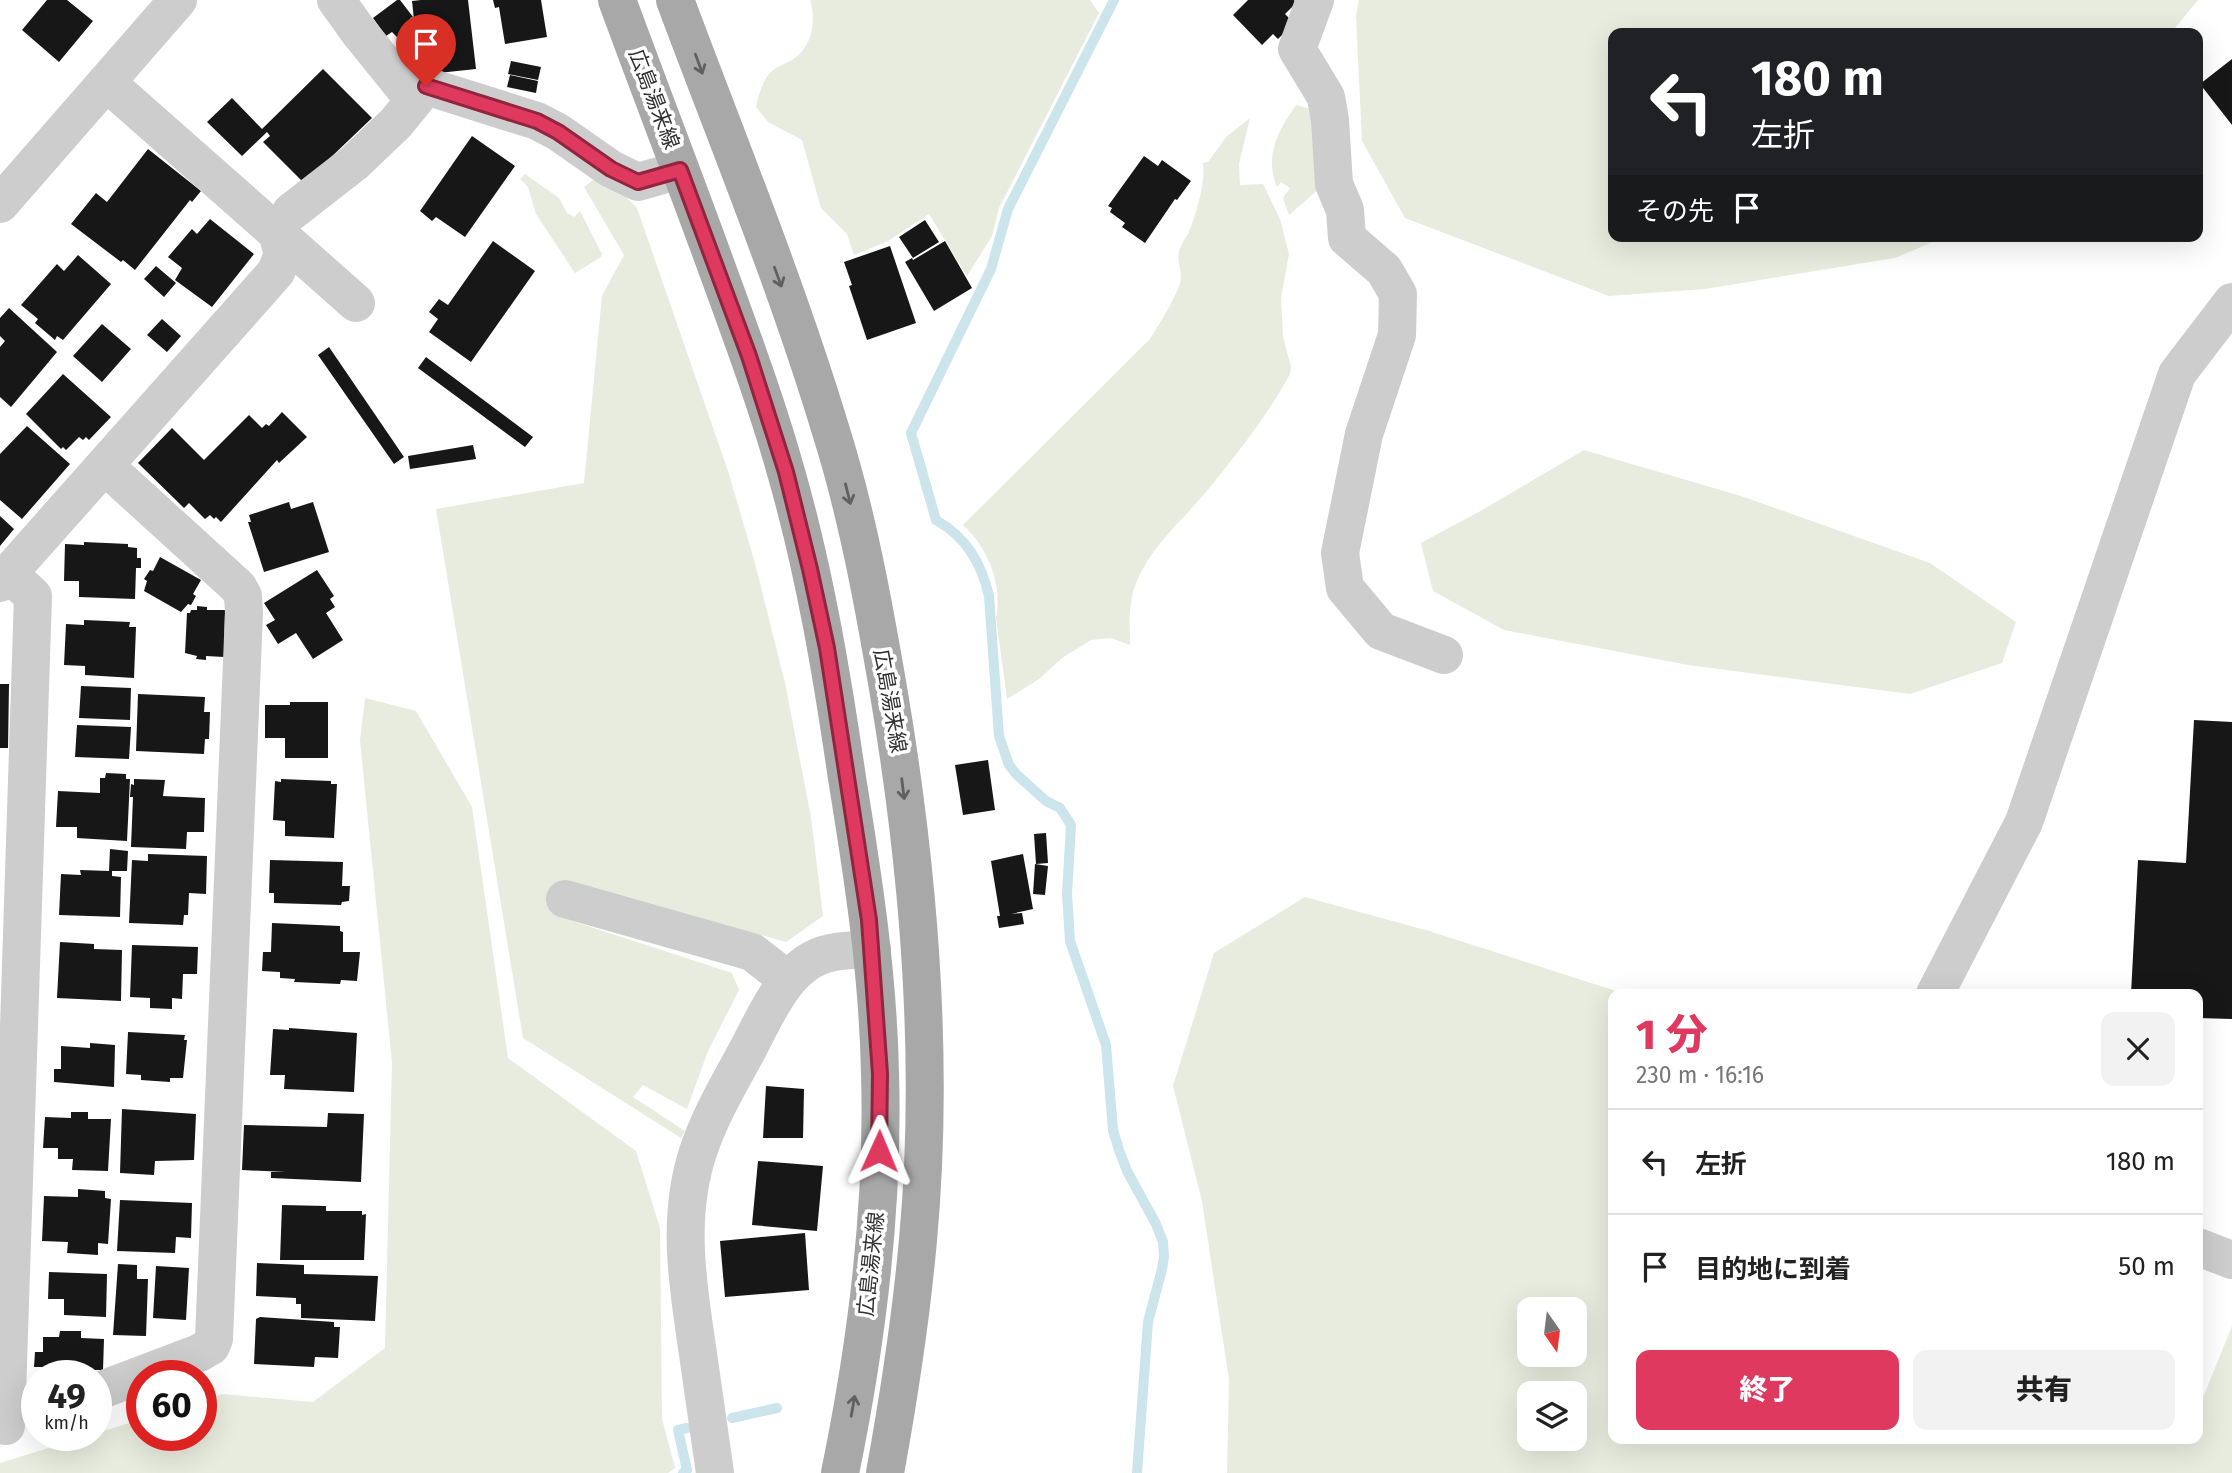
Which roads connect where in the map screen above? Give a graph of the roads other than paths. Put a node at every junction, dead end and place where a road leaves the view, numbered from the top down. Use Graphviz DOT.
graph roads {
  1 [pos="178,0"];
  2 [pos="617,0"];
  3 [pos="675,0"];
  4 [pos="1315,0"];
  5 [pos="345,3"];
  6 [pos="106,82"];
  7 [pos="414,100"];
  8 [pos="680,170"];
  9 [pos="6,185"];
  10 [pos="284,222"];
  11 [pos="2232,302"];
  12 [pos="356,303"];
  13 [pos="105,466"];
  14 [pos="4,578"];
  15 [pos="1444,655"];
  16 [pos="565,899"];
  17 [pos="872,949"];
  18 [pos="788,980"];
  19 [pos="1939,989"];
  20 [pos="2203,1249"];
  21 [pos="2232,1260"];
  22 [pos="112,1386"];
  23 [pos="14,1422"];
  24 [pos="716,1473"];
  25 [pos="840,1473"];
  26 [pos="885,1473"];
  1 -- 6 [label="street"];
  2 -- 8 [label="main road, 広島湯来線"];
  3 -- 26 [label="main road, 広島湯来線, one-way"];
  4 -- 15 [label="street"];
  5 -- 7 [label="street"];
  6 -- 9 [label="street"];
  6 -- 10 [label="street"];
  7 -- 8 [label="street"];
  7 -- 10 [label="street"];
  8 -- 17 [label="main road, 広島湯来線"];
  10 -- 12 [label="street"];
  10 -- 13 [label="street"];
  11 -- 19 [label="street"];
  13 -- 14 [label="street"];
  13 -- 22 [label="street"];
  14 -- 23 [label="street"];
  16 -- 18 [label="street"];
  17 -- 18 [label="street"];
  25 -- 17 [label="main road, 広島湯来線, one-way"];
  18 -- 24 [label="street"];
  20 -- 21 [label="street"];
}
